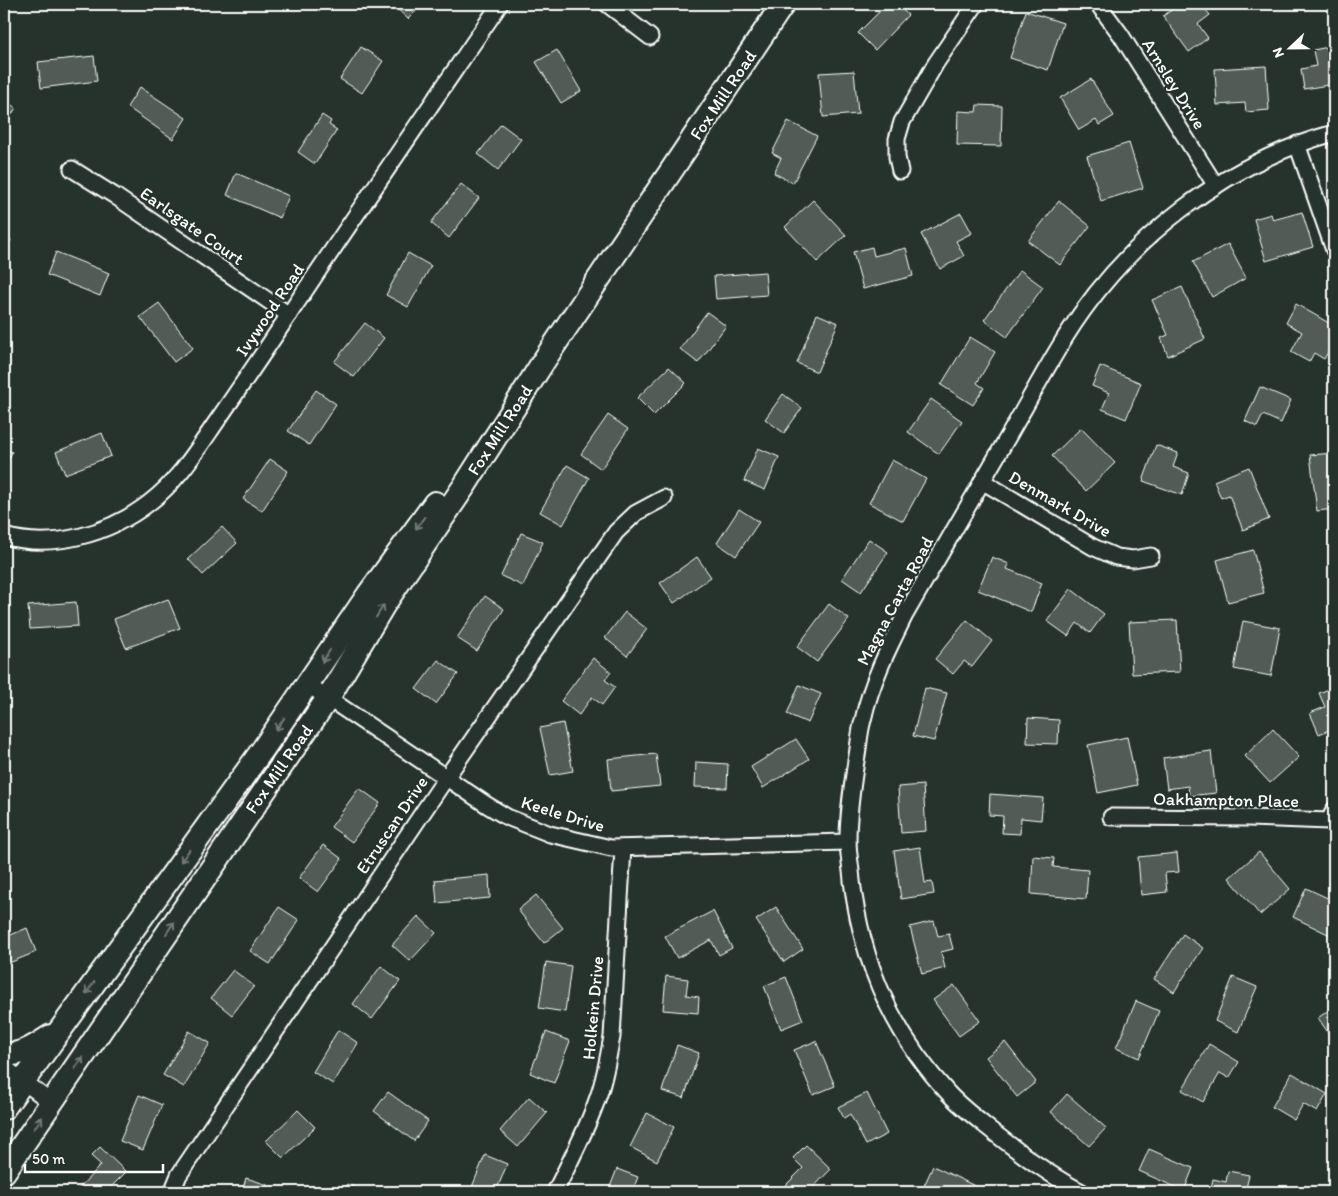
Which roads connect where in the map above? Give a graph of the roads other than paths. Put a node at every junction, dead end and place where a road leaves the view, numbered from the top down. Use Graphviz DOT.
graph roads {
  1 [pos="500,4"];
  2 [pos="607,4"];
  3 [pos="784,4"];
  4 [pos="976,4"];
  5 [pos="1098,4"];
  6 [pos="650,37"];
  7 [pos="1334,133"];
  8 [pos="1297,144"];
  9 [pos="72,169"];
  10 [pos="900,171"];
  11 [pos="1216,186"];
  12 [pos="1334,250"];
  13 [pos="289,315"];
  14 [pos="545,360"];
  15 [pos="982,481"];
  16 [pos="664,498"];
  17 [pos="4,536"];
  18 [pos="1150,556"];
  19 [pos="307,684"];
  20 [pos="328,698"];
  21 [pos="446,778"];
  22 [pos="1334,810"];
  23 [pos="1111,818"];
  24 [pos="848,842"];
  25 [pos="623,848"];
  26 [pos="60,1030"];
  27 [pos="4,1054"];
  28 [pos="4,1068"];
  29 [pos="23,1082"];
  30 [pos="52,1103"];
  31 [pos="4,1108"];
  32 [pos="4,1172"];
  33 [pos="172,1192"];
  34 [pos="555,1192"];
  35 [pos="1082,1192"];
  1 -- 13 [label="street, Ivywood Road"];
  2 -- 6 [label="street"];
  3 -- 14 [label="main road, Fox Mill Road"];
  4 -- 10 [label="street"];
  5 -- 11 [label="street, Arnsley Drive"];
  7 -- 8 [label="street, Magna Carta Road"];
  8 -- 11 [label="street, Magna Carta Road"];
  8 -- 12 [label="street"];
  9 -- 13 [label="street, Earlsgate Court"];
  11 -- 15 [label="street, Magna Carta Road"];
  13 -- 17 [label="street, Ivywood Road"];
  14 -- 19 [label="main road, Fox Mill Road, one-way"];
  20 -- 14 [label="main road, Fox Mill Road, one-way"];
  15 -- 18 [label="street, Denmark Drive"];
  15 -- 24 [label="street, Magna Carta Road"];
  16 -- 21 [label="street, Etruscan Drive"];
  19 -- 20 [label="street, Keele Drive"];
  19 -- 26 [label="main road, Fox Mill Road, one-way"];
  20 -- 21 [label="street, Keele Drive"];
  30 -- 20 [label="main road, Fox Mill Road, one-way"];
  21 -- 25 [label="street, Keele Drive"];
  21 -- 33 [label="street, Etruscan Drive"];
  22 -- 23 [label="street, Oakhampton Place"];
  24 -- 25 [label="street, Keele Drive"];
  24 -- 35 [label="street, Magna Carta Road"];
  25 -- 34 [label="street, Holkein Drive"];
  26 -- 27 [label="main road"];
  26 -- 29 [label="main road, Fox Mill Road"];
  28 -- 29 [label="street"];
  29 -- 30 [label="street"];
  29 -- 31 [label="main road, Fox Mill Road"];
  32 -- 30 [label="main road, Fox Mill Road, one-way"];
}
